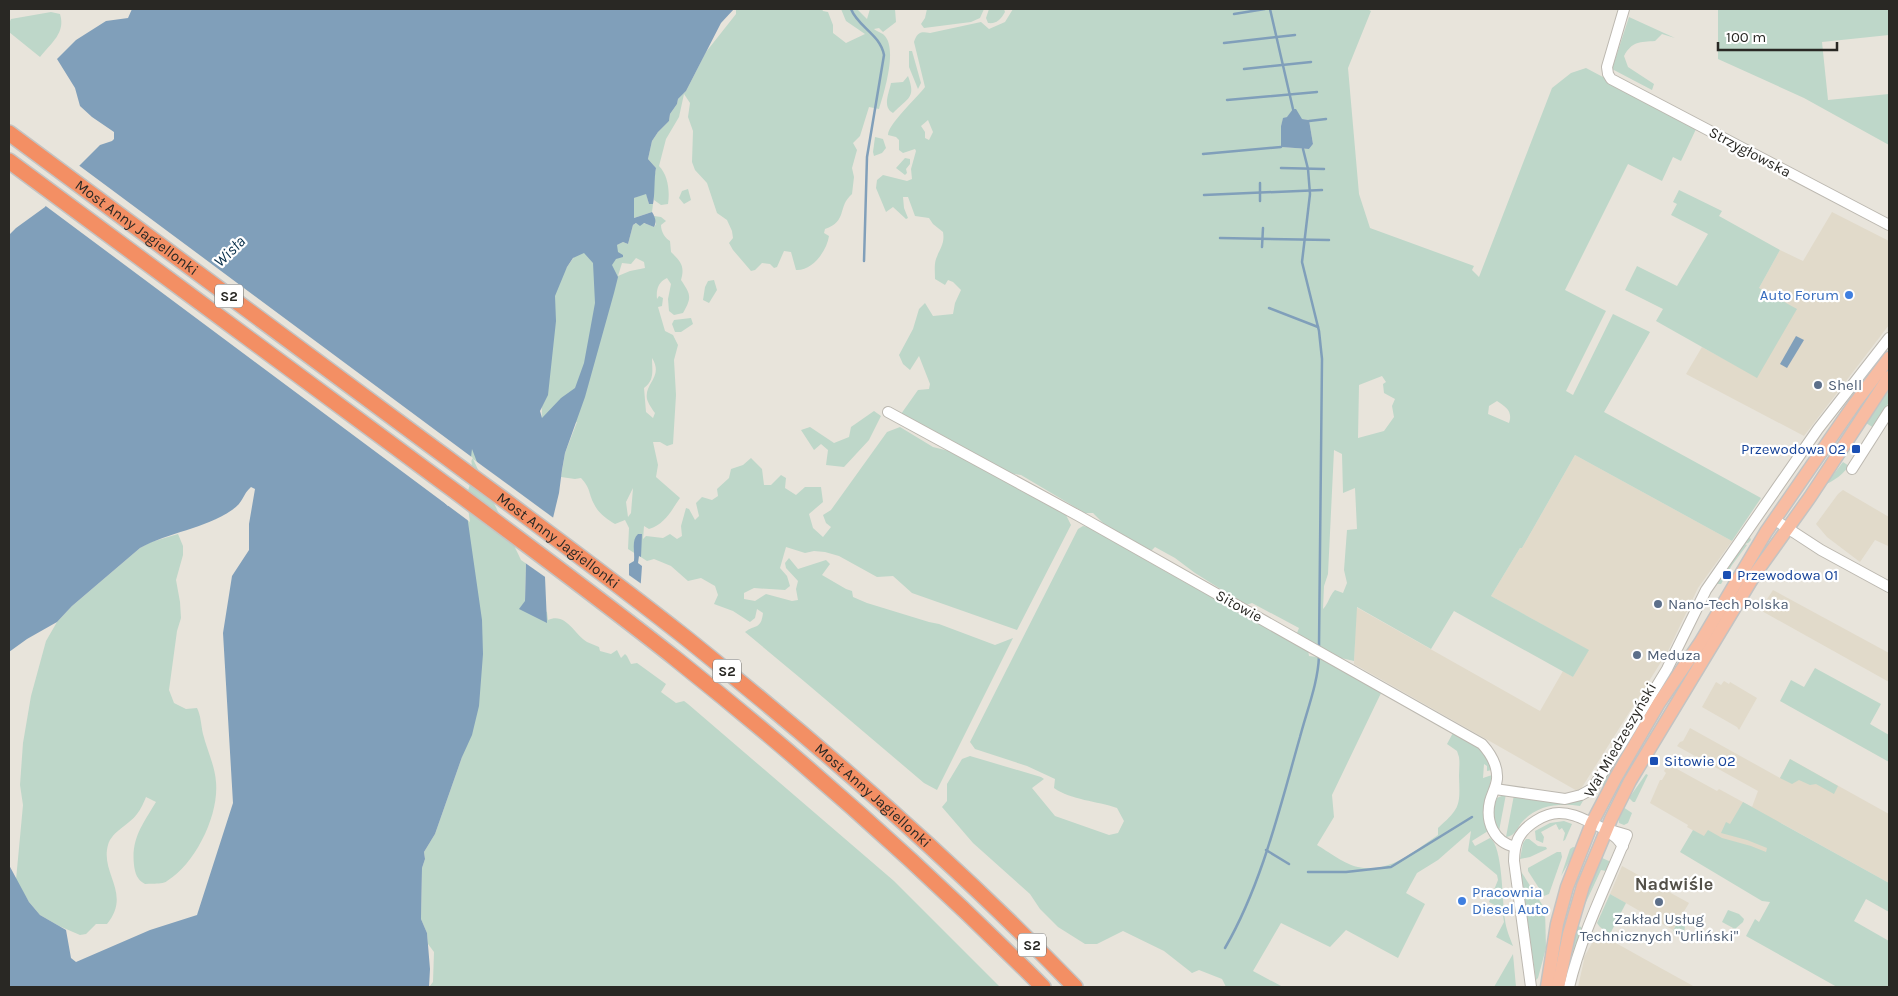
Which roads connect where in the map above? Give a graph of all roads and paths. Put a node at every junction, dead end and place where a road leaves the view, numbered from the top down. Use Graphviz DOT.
graph roads {
  1 [pos="1624,9"];
  2 [pos="9,133"];
  3 [pos="9,161"];
  4 [pos="1889,225"];
  5 [pos="1889,338"];
  6 [pos="1889,358"];
  7 [pos="1889,378"];
  8 [pos="1889,411"];
  9 [pos="888,412"];
  10 [pos="1852,469"];
  11 [pos="1775,520"];
  12 [pos="1787,528"];
  13 [pos="1889,587"];
  14 [pos="1495,788"];
  15 [pos="1592,824"];
  16 [pos="1606,830"];
  17 [pos="1623,846"];
  18 [pos="1515,847"];
  19 [pos="1043,987"];
  20 [pos="1075,987"];
  21 [pos="1531,987"];
  22 [pos="1547,987"];
  23 [pos="1558,987"];
  24 [pos="1569,987"];
  1 -- 4 [label="street, Strzygłowska"];
  2 -- 20 [label="highway, Most Anny Jagiellonki / S2"];
  3 -- 19 [label="highway, Most Anny Jagiellonki / S2"];
  5 -- 14 [label="street, Wał Miedzeszyński"];
  6 -- 11 [label="main road, Wał Miedzeszyński"];
  7 -- 12 [label="main road, Wał Miedzeszyński"];
  8 -- 10 [label="street"];
  9 -- 14 [label="street, Sitowie"];
  11 -- 12 [label="street"];
  11 -- 15 [label="main road, Wał Miedzeszyński"];
  12 -- 13 [label="street"];
  12 -- 16 [label="main road, Wał Miedzeszyński"];
  14 -- 18 [label="street, Sitowie"];
  15 -- 16 [label="street"];
  15 -- 18 [label="street"];
  15 -- 22 [label="main road, Wał Miedzeszyński"];
  16 -- 17 [label="street"];
  16 -- 17 [label="street"];
  16 -- 23 [label="main road, Wał Miedzeszyński"];
  17 -- 24 [label="street"];
  18 -- 21 [label="street"];
}
